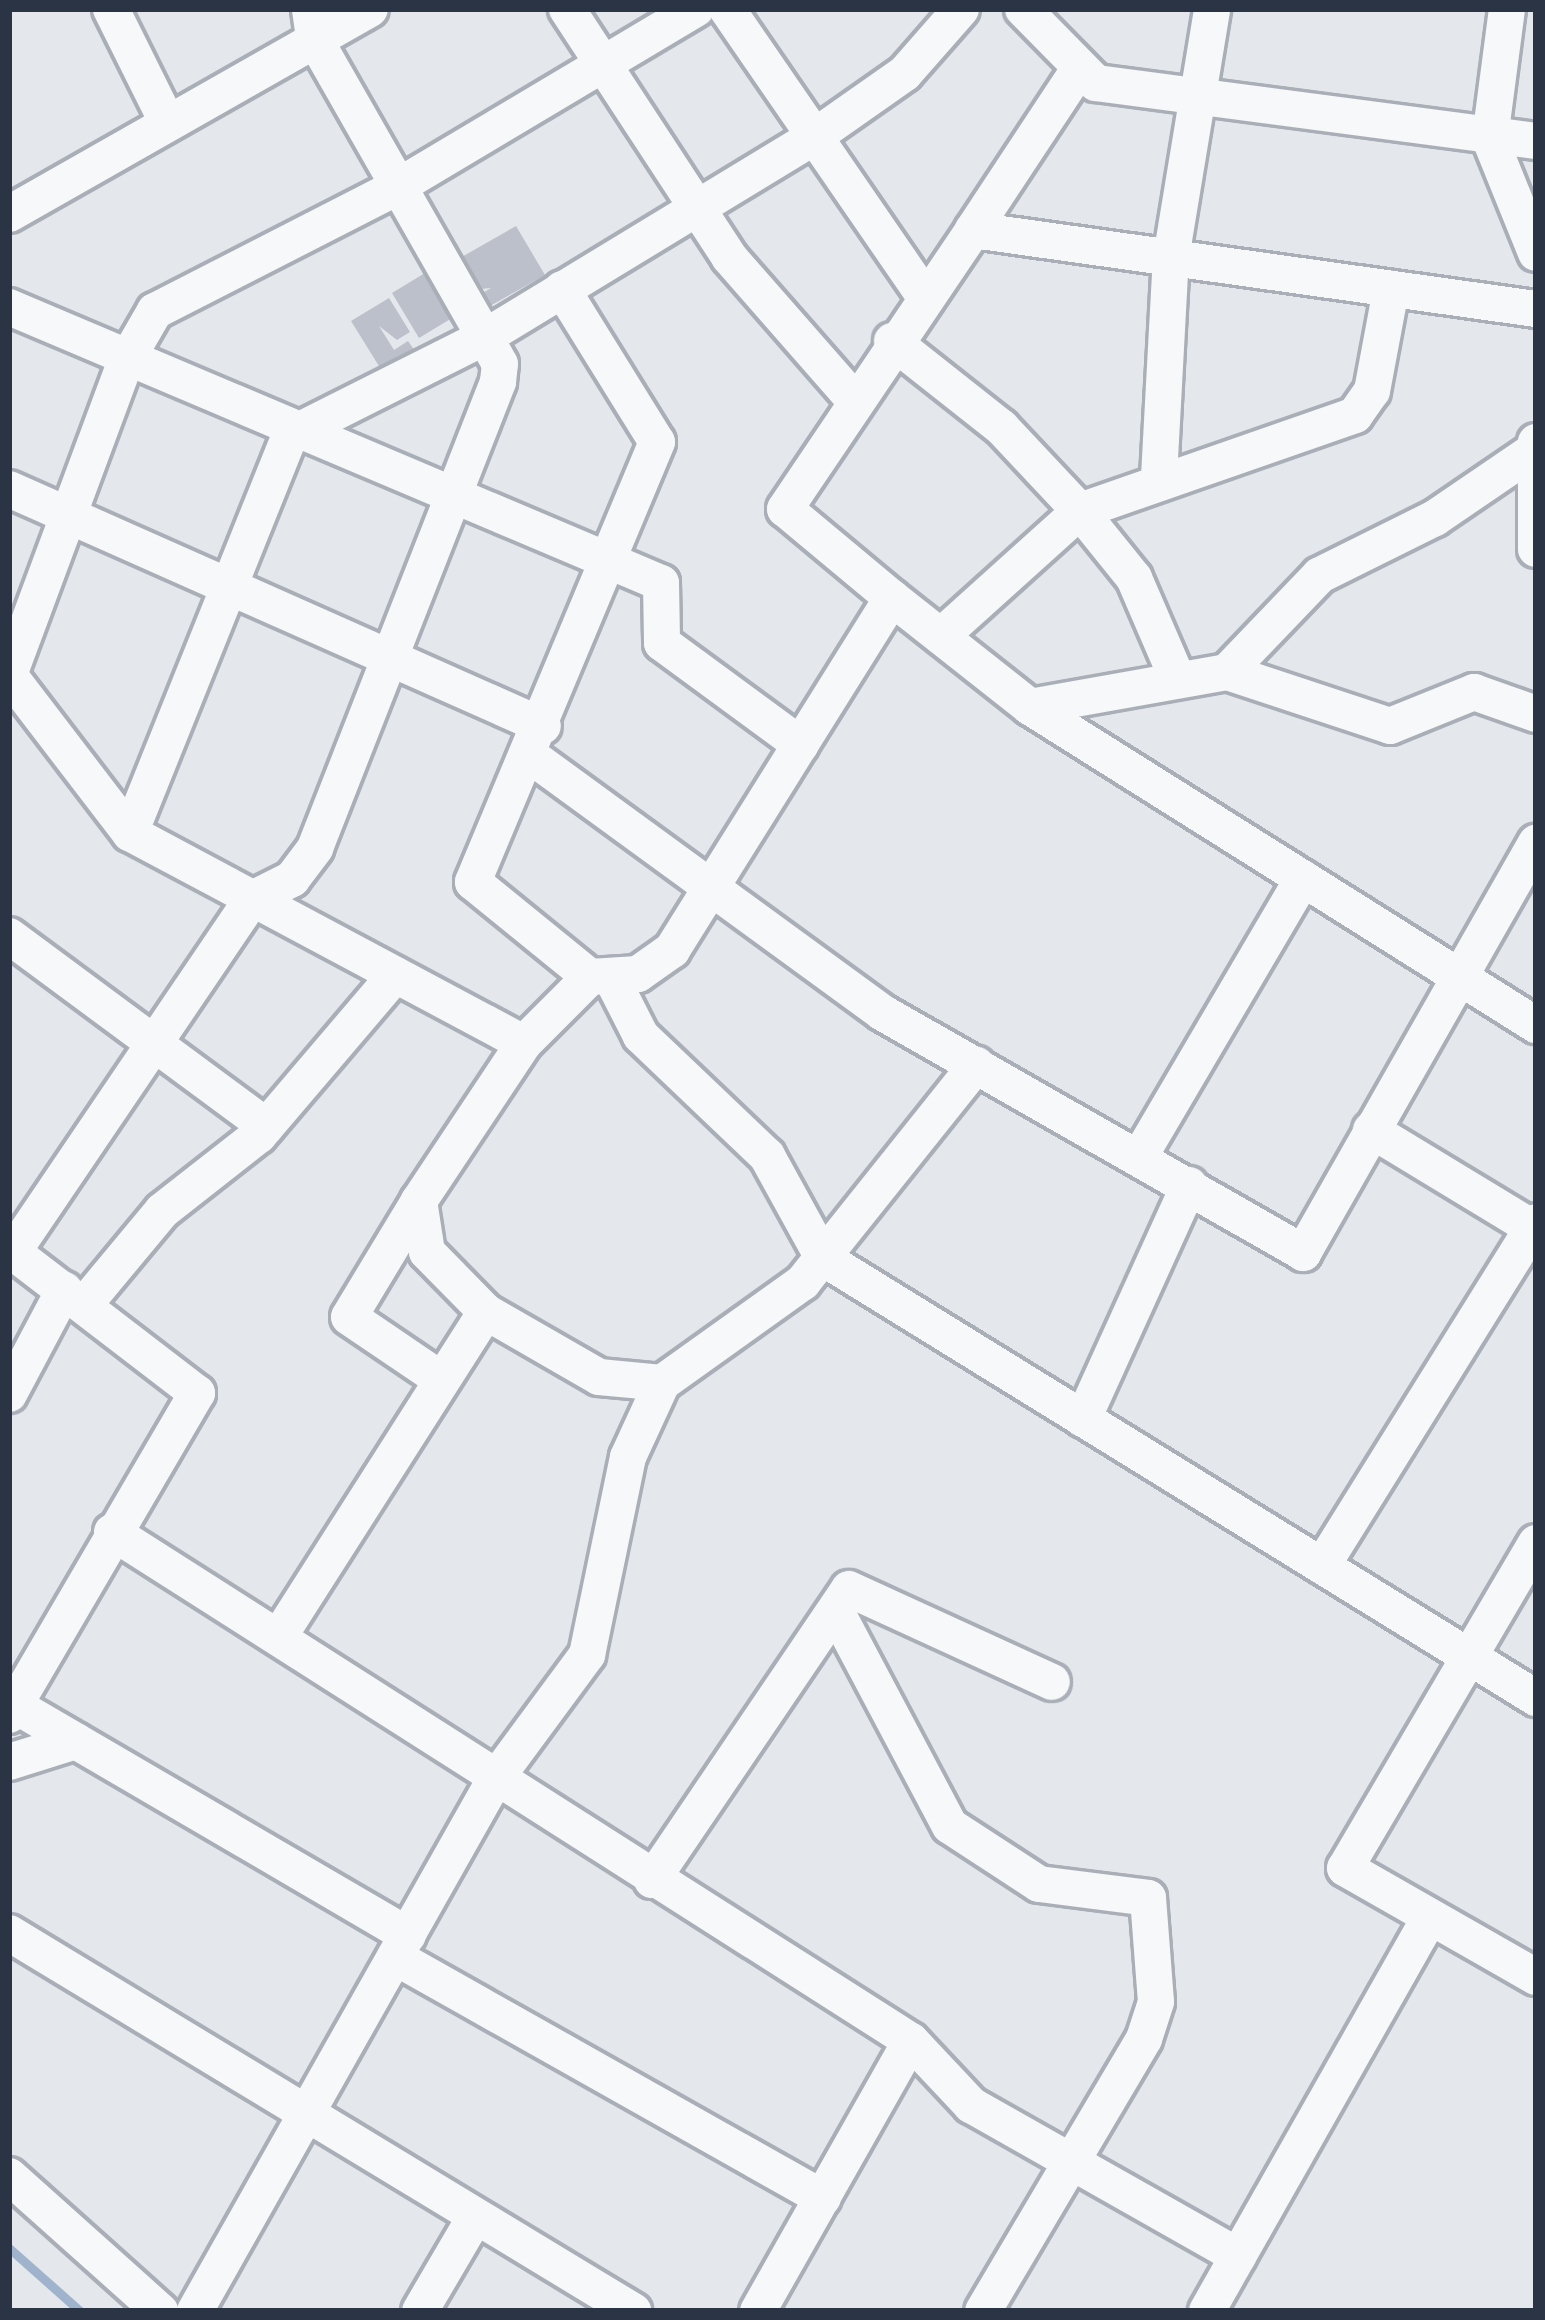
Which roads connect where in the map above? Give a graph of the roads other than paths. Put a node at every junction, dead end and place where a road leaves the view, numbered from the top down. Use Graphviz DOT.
graph roads {
  1 [pos="111,9"];
  2 [pos="370,9"];
  3 [pos="567,9"];
  4 [pos="696,9"];
  5 [pos="727,9"];
  6 [pos="961,9"];
  7 [pos="1023,9"];
  8 [pos="1211,9"];
  9 [pos="1507,9"];
  10 [pos="312,23"];
  11 [pos="605,60"];
  12 [pos="1078,70"];
  13 [pos="1199,103"];
  14 [pos="165,118"];
  15 [pos="814,137"];
  16 [pos="1490,139"];
  17 [pos="1536,141"];
  18 [pos="397,188"];
  19 [pos="696,205"];
  20 [pos="9,214"];
  21 [pos="973,230"];
  22 [pos="1536,253"];
  23 [pos="1171,258"];
  24 [pos="562,289"];
  25 [pos="1391,289"];
  26 [pos="923,294"];
  27 [pos="9,307"];
  28 [pos="1536,309"];
  29 [pos="484,337"];
  30 [pos="892,341"];
  31 [pos="126,361"];
  32 [pos="854,400"];
  33 [pos="290,435"];
  34 [pos="1536,445"];
  35 [pos="1159,478"];
  36 [pos="9,489"];
  37 [pos="446,500"];
  38 [pos="1080,511"];
  39 [pos="76,515"];
  40 [pos="1536,549"];
  41 [pos="606,562"];
  42 [pos="234,586"];
  43 [pos="892,598"];
  44 [pos="941,636"];
  45 [pos="383,654"];
  46 [pos="1227,672"];
  47 [pos="9,675"];
  48 [pos="1178,678"];
  49 [pos="1030,707"];
  50 [pos="1536,713"];
  51 [pos="538,742"];
  52 [pos="801,745"];
  53 [pos="130,833"];
  54 [pos="1536,843"];
  55 [pos="1303,878"];
  56 [pos="711,888"];
  57 [pos="252,898"];
  58 [pos="9,936"];
  59 [pos="1455,974"];
  60 [pos="395,975"];
  61 [pos="600,977"];
  62 [pos="1536,1025"];
  63 [pos="524,1043"];
  64 [pos="153,1045"];
  65 [pos="976,1065"];
  66 [pos="266,1126"];
  67 [pos="1371,1130"];
  68 [pos="1140,1156"];
  69 [pos="1189,1185"];
  70 [pos="419,1202"];
  71 [pos="1535,1227"];
  72 [pos="11,1251"];
  73 [pos="823,1258"];
  74 [pos="74,1298"];
  75 [pos="485,1312"];
  76 [pos="442,1380"];
  77 [pos="662,1383"];
  78 [pos="9,1394"];
  79 [pos="1084,1419"];
  80 [pos="112,1532"];
  81 [pos="1536,1543"];
  82 [pos="1322,1567"];
  83 [pos="836,1611"];
  84 [pos="280,1635"];
  85 [pos="1464,1654"];
  86 [pos="1052,1682"];
  87 [pos="1536,1699"];
  88 [pos="11,1707"];
  89 [pos="76,1742"];
  90 [pos="9,1762"];
  91 [pos="494,1781"];
  92 [pos="652,1880"];
  93 [pos="1429,1918"];
  94 [pos="9,1933"];
  95 [pos="401,1946"];
  96 [pos="1536,1977"];
  97 [pos="911,2041"];
  98 [pos="304,2119"];
  99 [pos="1072,2161"];
  100 [pos="9,2176"];
  101 [pos="823,2198"];
  102 [pos="474,2218"];
  103 [pos="1238,2256"];
  104 [pos="160,2311"];
  105 [pos="195,2311"];
  106 [pos="419,2311"];
  107 [pos="633,2311"];
  108 [pos="758,2311"];
  109 [pos="982,2311"];
  110 [pos="1207,2311"];
  1 -- 14 [label="street"];
  2 -- 10 [label="street"];
  3 -- 11 [label="street"];
  4 -- 11 [label="street"];
  5 -- 15 [label="street"];
  6 -- 15 [label="street"];
  7 -- 12 [label="street"];
  8 -- 13 [label="street"];
  9 -- 16 [label="street"];
  10 -- 14 [label="street"];
  10 -- 18 [label="street"];
  11 -- 18 [label="street"];
  11 -- 19 [label="street"];
  12 -- 13 [label="street"];
  12 -- 21 [label="street"];
  13 -- 16 [label="street"];
  13 -- 23 [label="street"];
  14 -- 20 [label="street"];
  15 -- 19 [label="street"];
  15 -- 26 [label="street"];
  16 -- 17 [label="street"];
  16 -- 22 [label="street"];
  18 -- 29 [label="street"];
  18 -- 31 [label="street"];
  19 -- 24 [label="street"];
  19 -- 32 [label="street"];
  21 -- 23 [label="street"];
  21 -- 26 [label="street"];
  23 -- 25 [label="street"];
  23 -- 35 [label="street"];
  24 -- 29 [label="street"];
  24 -- 41 [label="street"];
  25 -- 28 [label="street"];
  25 -- 35 [label="street"];
  26 -- 30 [label="street"];
  27 -- 31 [label="street"];
  29 -- 33 [label="street"];
  29 -- 37 [label="street"];
  30 -- 32 [label="street"];
  30 -- 38 [label="street"];
  31 -- 33 [label="street"];
  31 -- 39 [label="street"];
  32 -- 43 [label="street"];
  33 -- 37 [label="street"];
  33 -- 42 [label="street"];
  34 -- 40 [label="street"];
  34 -- 46 [label="street"];
  35 -- 38 [label="street"];
  36 -- 39 [label="street"];
  37 -- 41 [label="street"];
  37 -- 45 [label="street"];
  38 -- 44 [label="street"];
  38 -- 48 [label="street"];
  39 -- 42 [label="street"];
  39 -- 47 [label="street"];
  41 -- 51 [label="street"];
  41 -- 52 [label="street"];
  42 -- 45 [label="street"];
  42 -- 53 [label="street"];
  43 -- 44 [label="street"];
  43 -- 52 [label="street"];
  44 -- 49 [label="street"];
  45 -- 51 [label="street"];
  45 -- 57 [label="street"];
  46 -- 48 [label="street"];
  46 -- 50 [label="street"];
  47 -- 53 [label="street"];
  48 -- 49 [label="street"];
  49 -- 55 [label="street"];
  51 -- 56 [label="street"];
  51 -- 61 [label="street"];
  52 -- 56 [label="street"];
  53 -- 57 [label="street"];
  54 -- 59 [label="street"];
  55 -- 59 [label="street"];
  55 -- 68 [label="street"];
  56 -- 61 [label="street"];
  56 -- 65 [label="street"];
  57 -- 60 [label="street"];
  57 -- 64 [label="street"];
  58 -- 64 [label="street"];
  59 -- 62 [label="street"];
  59 -- 67 [label="street"];
  60 -- 63 [label="street"];
  60 -- 66 [label="street"];
  61 -- 63 [label="street"];
  61 -- 73 [label="street"];
  63 -- 70 [label="street"];
  64 -- 66 [label="street"];
  64 -- 72 [label="street"];
  65 -- 68 [label="street"];
  65 -- 73 [label="street"];
  66 -- 74 [label="street"];
  67 -- 69 [label="street"];
  67 -- 71 [label="street"];
  68 -- 69 [label="street"];
  69 -- 79 [label="street"];
  70 -- 75 [label="street"];
  70 -- 76 [label="street"];
  71 -- 82 [label="street"];
  72 -- 74 [label="street"];
  73 -- 77 [label="street"];
  73 -- 79 [label="street"];
  74 -- 78 [label="street"];
  74 -- 80 [label="street"];
  75 -- 76 [label="street"];
  75 -- 77 [label="street"];
  76 -- 84 [label="street"];
  77 -- 91 [label="street"];
  79 -- 82 [label="street"];
  80 -- 84 [label="street"];
  80 -- 88 [label="street"];
  81 -- 85 [label="street"];
  82 -- 85 [label="street"];
  83 -- 86 [label="street"];
  83 -- 92 [label="street"];
  83 -- 99 [label="street"];
  84 -- 91 [label="street"];
  85 -- 87 [label="street"];
  85 -- 93 [label="street"];
  88 -- 89 [label="street"];
  89 -- 90 [label="street"];
  89 -- 95 [label="street"];
  91 -- 92 [label="street"];
  91 -- 95 [label="street"];
  92 -- 97 [label="street"];
  93 -- 96 [label="street"];
  93 -- 103 [label="street"];
  94 -- 98 [label="street"];
  95 -- 98 [label="street"];
  95 -- 101 [label="street"];
  97 -- 99 [label="street"];
  97 -- 101 [label="street"];
  98 -- 102 [label="street"];
  98 -- 105 [label="street"];
  99 -- 103 [label="street"];
  99 -- 109 [label="street"];
  100 -- 104 [label="street"];
  101 -- 108 [label="street"];
  102 -- 106 [label="street"];
  102 -- 107 [label="street"];
  103 -- 110 [label="street"];
}
